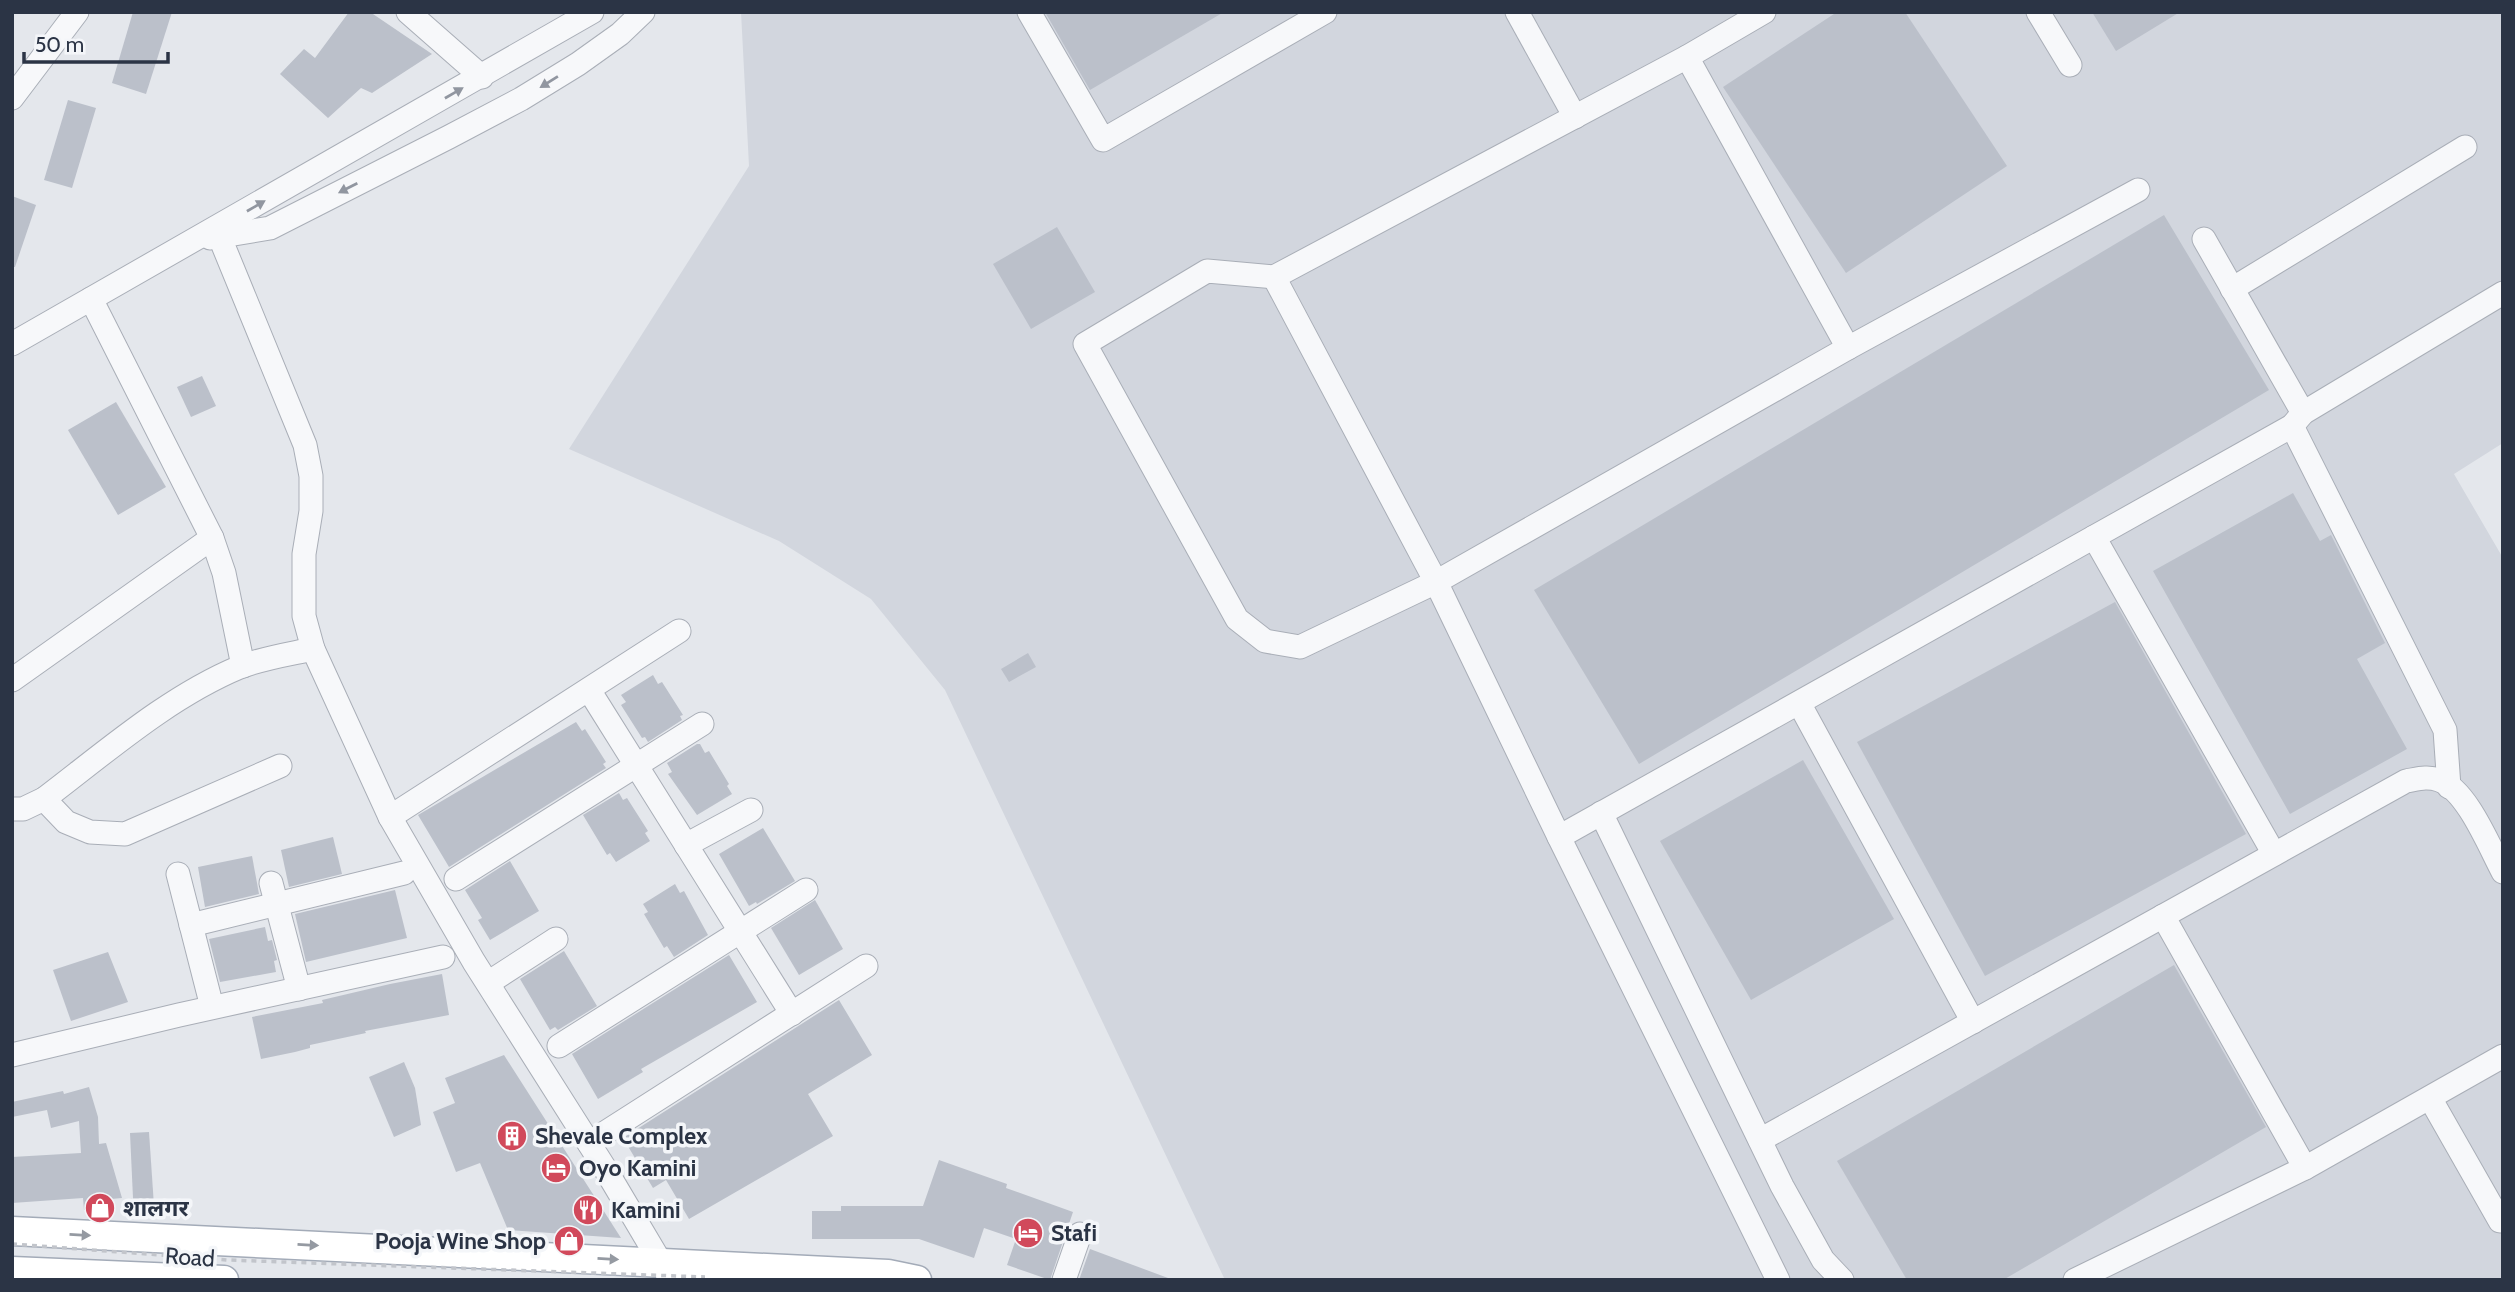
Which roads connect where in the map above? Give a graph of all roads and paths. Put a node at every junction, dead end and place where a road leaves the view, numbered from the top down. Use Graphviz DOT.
graph roads {
  1 [pos="77,12"];
  2 [pos="408,12"];
  3 [pos="592,12"];
  4 [pos="643,12"];
  5 [pos="1029,12"];
  6 [pos="1517,12"];
  7 [pos="1764,12"];
  8 [pos="2038,12"];
  9 [pos="1323,13"];
  10 [pos="559,23"];
  11 [pos="1687,57"];
  12 [pos="578,64"];
  13 [pos="2070,65"];
  14 [pos="482,77"];
  15 [pos="12,98"];
  16 [pos="1575,117"];
  17 [pos="2465,147"];
  18 [pos="2138,190"];
  19 [pos="211,235"];
  20 [pos="2204,239"];
  21 [pos="1274,277"];
  22 [pos="2232,289"];
  23 [pos="2503,293"];
  24 [pos="91,299"];
  25 [pos="12,344"];
  26 [pos="1848,348"];
  27 [pos="2297,419"];
  28 [pos="2094,537"];
  29 [pos="212,538"];
  30 [pos="1436,582"];
  31 [pos="679,631"];
  32 [pos="313,649"];
  33 [pos="243,666"];
  34 [pos="12,680"];
  35 [pos="589,690"];
  36 [pos="1799,703"];
  37 [pos="702,724"];
  38 [pos="280,766"];
  39 [pos="637,767"];
  40 [pos="2449,787"];
  41 [pos="44,799"];
  42 [pos="751,810"];
  43 [pos="15,811"];
  44 [pos="1601,813"];
  45 [pos="390,817"];
  46 [pos="1559,838"];
  47 [pos="686,845"];
  48 [pos="2274,855"];
  49 [pos="2503,872"];
  50 [pos="404,873"];
  51 [pos="178,874"];
  52 [pos="456,879"];
  53 [pos="806,890"];
  54 [pos="274,894"];
  55 [pos="2163,916"];
  56 [pos="191,925"];
  57 [pos="741,933"];
  58 [pos="556,939"];
  59 [pos="443,957"];
  60 [pos="866,966"];
  61 [pos="488,983"];
  62 [pos="299,989"];
  63 [pos="212,1007"];
  64 [pos="792,1014"];
  65 [pos="1973,1022"];
  66 [pos="559,1046"];
  67 [pos="12,1055"];
  68 [pos="2503,1056"];
  69 [pos="2430,1098"];
  70 [pos="1760,1140"];
  71 [pos="589,1143"];
  72 [pos="2305,1168"];
  73 [pos="2500,1222"];
  74 [pos="12,1231"];
  75 [pos="1080,1234"];
  76 [pos="12,1244"];
  77 [pos="12,1271"];
  78 [pos="666,1271"];
  79 [pos="703,1273"];
  80 [pos="735,1273"];
  81 [pos="224,1280"];
  82 [pos="917,1280"];
  83 [pos="1064,1280"];
  84 [pos="1778,1280"];
  85 [pos="1842,1280"];
  86 [pos="2075,1280"];
  1 -- 15 [label="street"];
  2 -- 14 [label="street"];
  3 -- 10 [label="street"];
  4 -- 12 [label="street"];
  5 -- 9 [label="street"];
  6 -- 16 [label="street"];
  7 -- 11 [label="street"];
  8 -- 13 [label="street"];
  10 -- 12 [label="street"];
  10 -- 14 [label="street"];
  11 -- 16 [label="street"];
  11 -- 26 [label="street"];
  12 -- 19 [label="street, one-way"];
  19 -- 14 [label="street, one-way"];
  16 -- 21 [label="street"];
  17 -- 22 [label="street"];
  18 -- 26 [label="street"];
  19 -- 24 [label="street"];
  19 -- 32 [label="street"];
  20 -- 22 [label="street"];
  21 -- 30 [label="street"];
  21 -- 30 [label="street"];
  22 -- 27 [label="street"];
  23 -- 27 [label="street"];
  24 -- 25 [label="street"];
  24 -- 29 [label="street"];
  26 -- 30 [label="street"];
  27 -- 28 [label="street"];
  27 -- 40 [label="street"];
  28 -- 36 [label="street"];
  28 -- 48 [label="street"];
  29 -- 33 [label="street"];
  29 -- 34 [label="street"];
  30 -- 46 [label="street"];
  31 -- 35 [label="street"];
  32 -- 33 [label="street"];
  32 -- 45 [label="street"];
  33 -- 41 [label="street"];
  35 -- 39 [label="street"];
  35 -- 45 [label="street"];
  36 -- 44 [label="street"];
  36 -- 65 [label="street"];
  37 -- 39 [label="street"];
  38 -- 41 [label="street"];
  39 -- 47 [label="street"];
  39 -- 52 [label="street"];
  40 -- 48 [label="street"];
  40 -- 49 [label="street"];
  41 -- 43 [label="street"];
  42 -- 47 [label="street"];
  44 -- 46 [label="street"];
  44 -- 70 [label="street"];
  45 -- 61 [label="street"];
  46 -- 84 [label="street"];
  47 -- 57 [label="street"];
  48 -- 55 [label="street"];
  50 -- 54 [label="street"];
  51 -- 56 [label="street"];
  53 -- 57 [label="street"];
  54 -- 56 [label="street"];
  54 -- 62 [label="street"];
  55 -- 65 [label="street"];
  55 -- 72 [label="street"];
  56 -- 63 [label="street"];
  57 -- 64 [label="street"];
  57 -- 66 [label="street"];
  58 -- 61 [label="street"];
  59 -- 62 [label="street"];
  60 -- 64 [label="street"];
  61 -- 71 [label="street"];
  62 -- 63 [label="street"];
  63 -- 67 [label="street"];
  64 -- 71 [label="street"];
  65 -- 70 [label="street"];
  68 -- 69 [label="street"];
  69 -- 72 [label="street"];
  69 -- 73 [label="street"];
  70 -- 85 [label="street"];
  71 -- 78 [label="street"];
  72 -- 86 [label="street"];
  74 -- 78 [label="main road, one-way"];
  75 -- 83 [label="street"];
  76 -- 79 [label="path, Road, bridge"];
  77 -- 81 [label="main road"];
  78 -- 79 [label="main road"];
  79 -- 80 [label="main road"];
  80 -- 82 [label="main road"];
}
